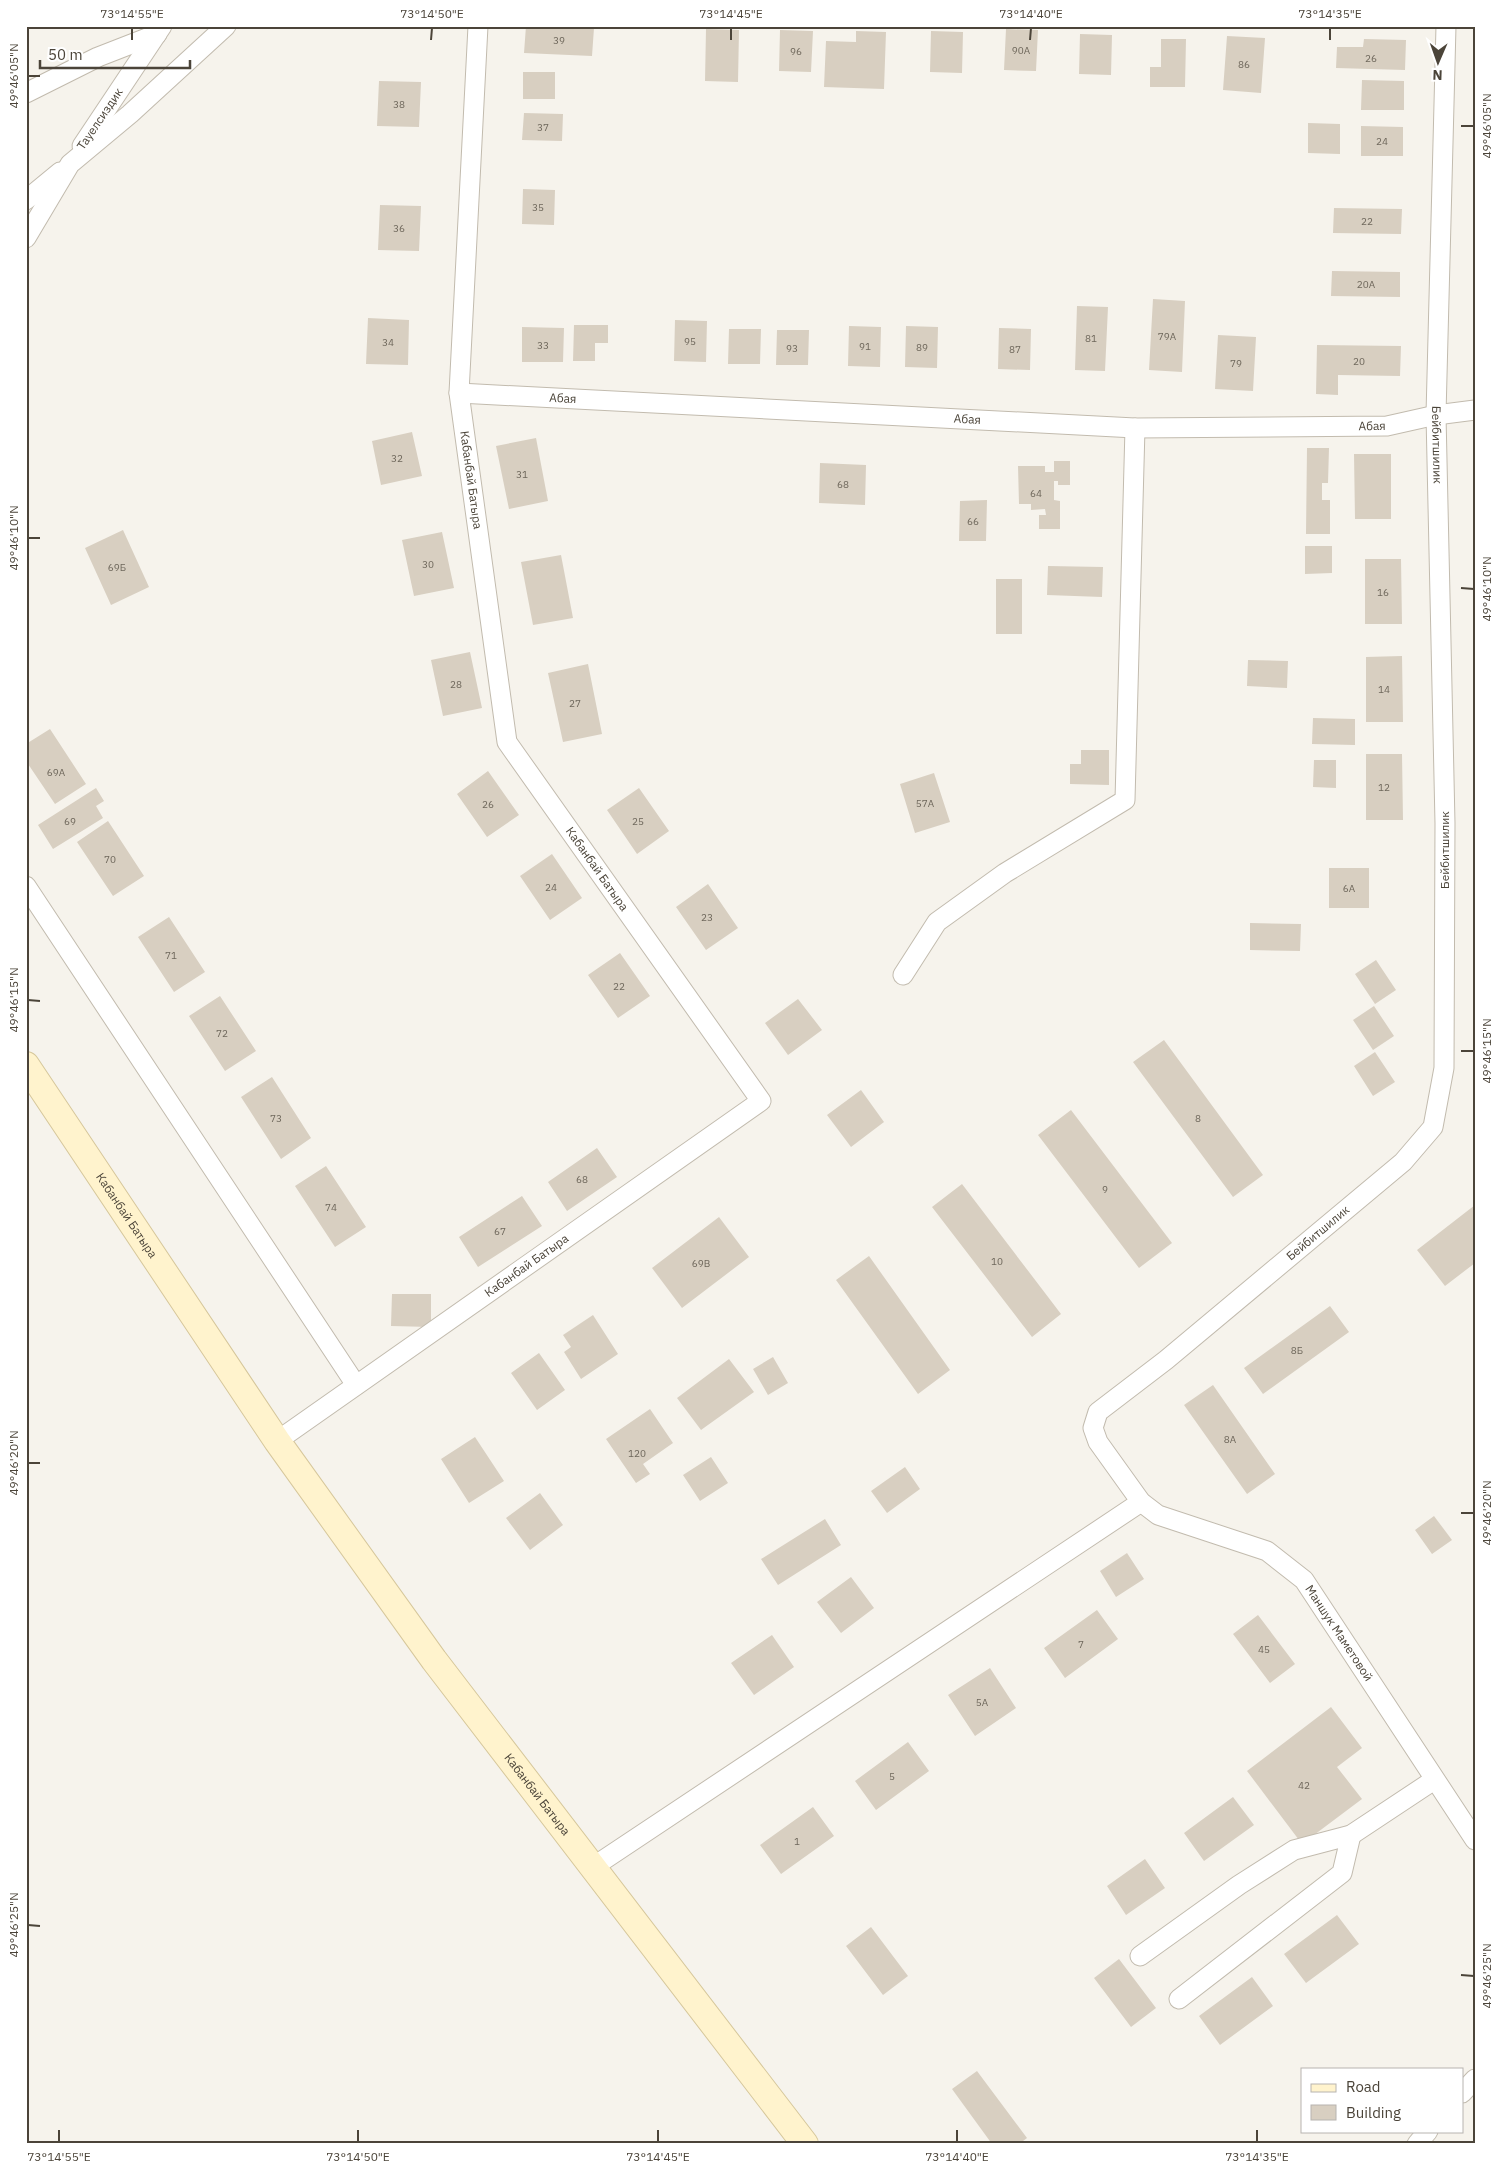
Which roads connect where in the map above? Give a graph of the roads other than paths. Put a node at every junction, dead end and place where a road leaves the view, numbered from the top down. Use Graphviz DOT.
graph roads {
  1 [pos="226,26"];
  2 [pos="478,26"];
  3 [pos="1446,26"];
  4 [pos="160,30"];
  5 [pos="26,93"];
  6 [pos="70,164"];
  7 [pos="26,200"];
  8 [pos="26,238"];
  9 [pos="459,393"];
  10 [pos="1475,410"];
  11 [pos="1436,415"];
  12 [pos="1135,428"];
  13 [pos="26,886"];
  14 [pos="903,975"];
  15 [pos="26,1065"];
  16 [pos="356,1385"];
  17 [pos="277,1441"];
  18 [pos="1142,1502"];
  19 [pos="1434,1780"];
  20 [pos="1351,1835"];
  21 [pos="1475,1840"];
  22 [pos="593,1867"];
  23 [pos="1140,1956"];
  24 [pos="1179,1999"];
  25 [pos="1475,2079"];
  26 [pos="1464,2091"];
  27 [pos="1427,2132"];
  28 [pos="805,2144"];
  29 [pos="1417,2144"];
  1 -- 6 [label="street"];
  2 -- 9 [label="street, Кабанбай Батыра"];
  3 -- 11 [label="street, Бейбитшилик"];
  4 -- 5 [label="street"];
  4 -- 6 [label="street, Тауелсиздик"];
  6 -- 7 [label="street, Тауелсиздик"];
  6 -- 8 [label="street"];
  9 -- 12 [label="street, Абая"];
  9 -- 16 [label="street, Кабанбай Батыра"];
  10 -- 11 [label="street, Абая"];
  11 -- 12 [label="street, Абая"];
  11 -- 18 [label="street, Бейбитшилик"];
  12 -- 14 [label="street"];
  13 -- 16 [label="street"];
  15 -- 17 [label="main road, Кабанбай Батыра"];
  16 -- 17 [label="street, Кабанбай Батыра"];
  17 -- 22 [label="main road, Кабанбай Батыра"];
  18 -- 19 [label="street, Маншук Маметовой"];
  18 -- 22 [label="street"];
  19 -- 20 [label="street"];
  19 -- 21 [label="street, Маншук Маметовой"];
  20 -- 23 [label="street"];
  20 -- 24 [label="street"];
  22 -- 28 [label="main road, Кабанбай Батыра"];
  25 -- 26 [label="street"];
  27 -- 29 [label="street"];
}
